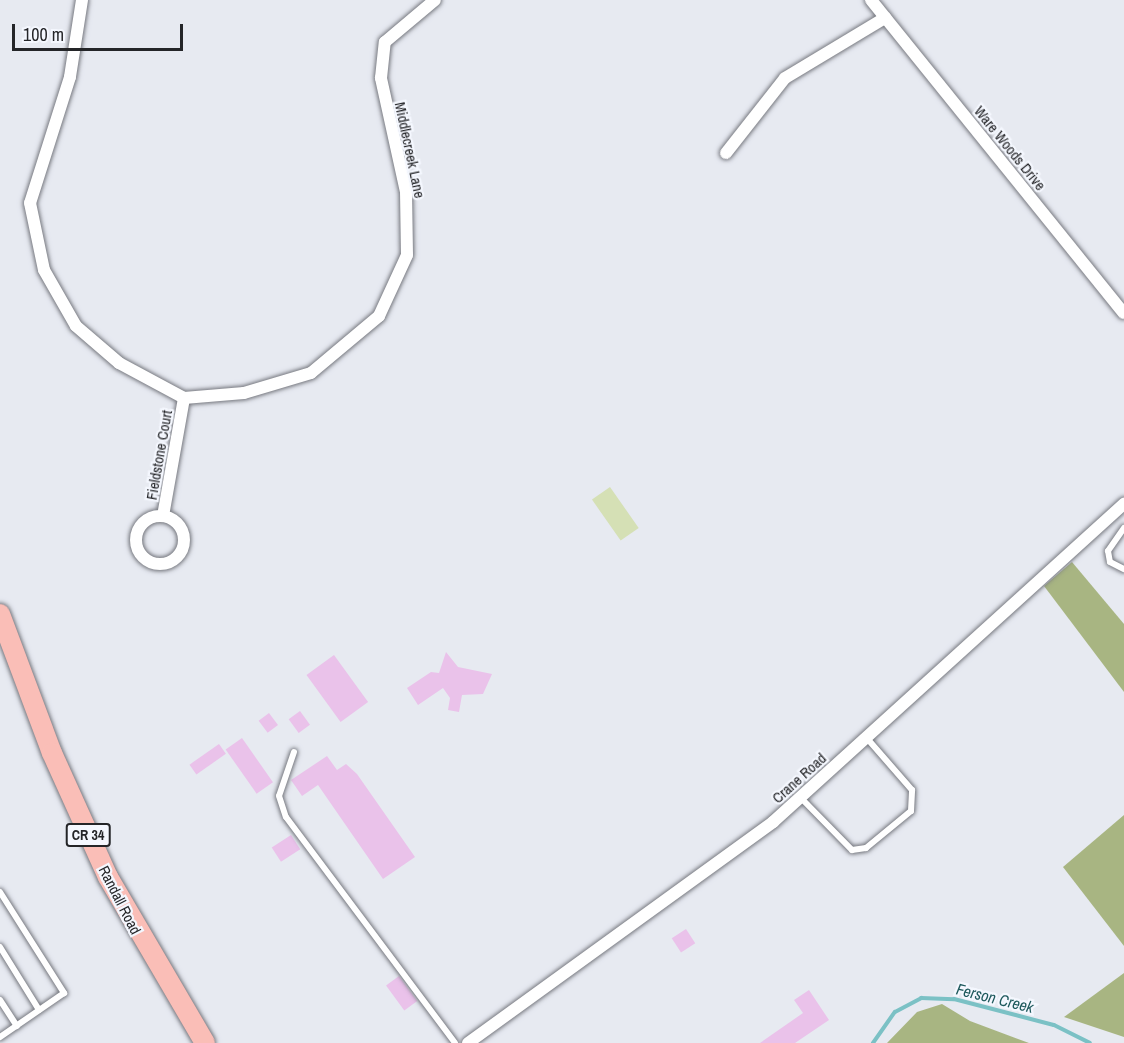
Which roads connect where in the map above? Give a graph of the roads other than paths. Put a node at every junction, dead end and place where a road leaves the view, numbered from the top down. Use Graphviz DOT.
graph roads {
  1 [pos="82,0"];
  2 [pos="435,0"];
  3 [pos="872,1"];
  4 [pos="885,18"];
  5 [pos="726,153"];
  6 [pos="1124,313"];
  7 [pos="184,398"];
  8 [pos="1124,504"];
  9 [pos="163,516"];
  10 [pos="1124,528"];
  11 [pos="1124,569"];
  12 [pos="0,614"];
  13 [pos="866,737"];
  14 [pos="294,752"];
  15 [pos="800,797"];
  16 [pos="0,892"];
  17 [pos="0,947"];
  18 [pos="0,1000"];
  19 [pos="39,1010"];
  20 [pos="17,1026"];
  21 [pos="0,1037"];
  22 [pos="205,1043"];
  23 [pos="455,1043"];
  24 [pos="468,1043"];
  1 -- 7 [label="street"];
  2 -- 7 [label="street, Middlecreek Lane"];
  3 -- 4 [label="street, Ware Woods Drive"];
  4 -- 5 [label="street"];
  4 -- 6 [label="street, Ware Woods Drive"];
  7 -- 9 [label="street, Fieldstone Court"];
  8 -- 13 [label="street, Crane Road"];
  9 -- 9 [label="street, Fieldstone Court"];
  10 -- 11 [label="lane"];
  12 -- 22 [label="main road, Randall Road / CR 34"];
  13 -- 15 [label="street, Crane Road"];
  13 -- 15 [label="lane"];
  14 -- 23 [label="lane"];
  15 -- 24 [label="street, Crane Road"];
  16 -- 19 [label="lane"];
  17 -- 19 [label="lane"];
  18 -- 20 [label="lane"];
  19 -- 20 [label="lane"];
  20 -- 21 [label="lane"];
}
